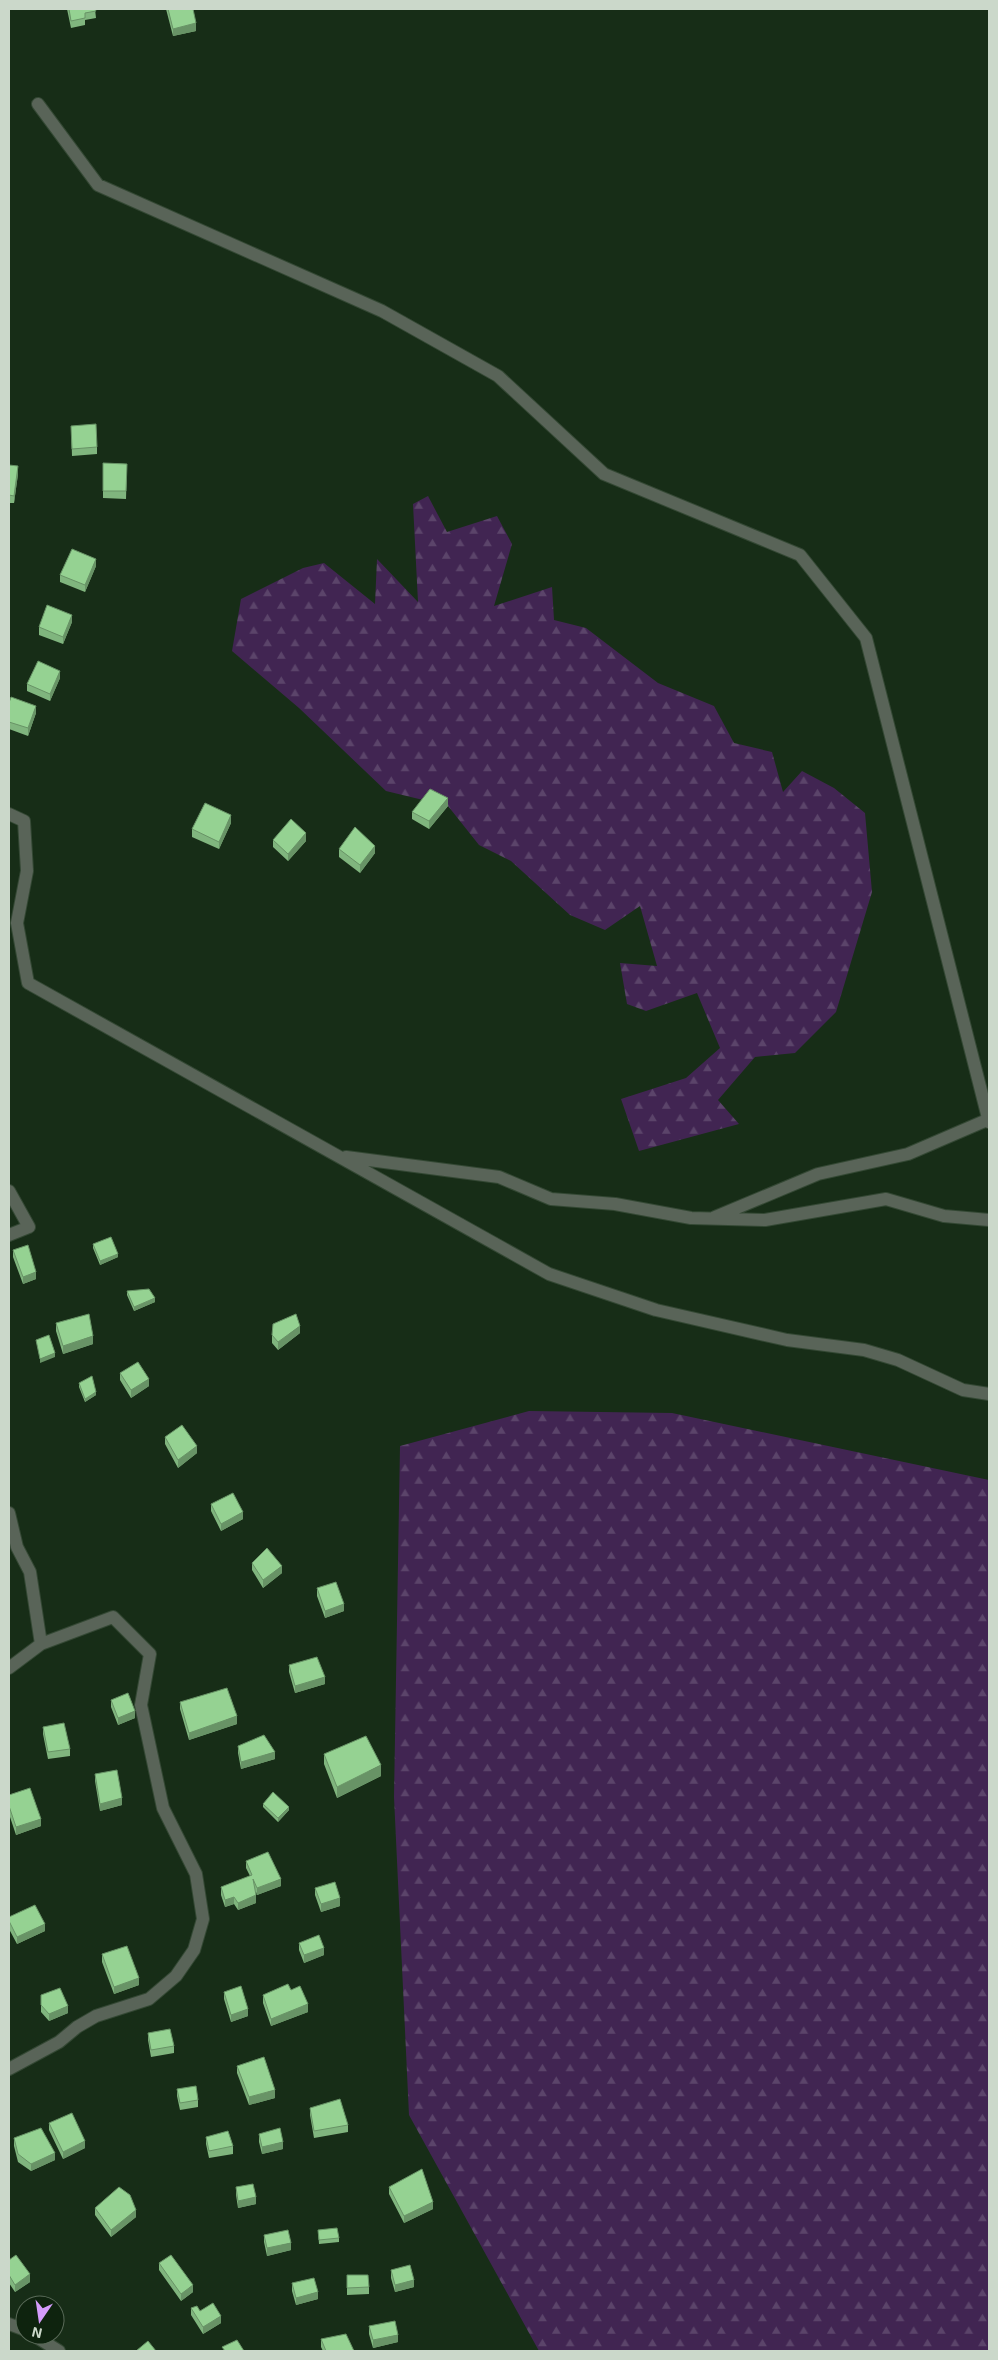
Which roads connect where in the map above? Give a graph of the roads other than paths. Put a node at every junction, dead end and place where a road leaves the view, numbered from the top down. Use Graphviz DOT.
graph roads {
  1 [pos="38,104"];
  2 [pos="9,814"];
  3 [pos="988,1121"];
  4 [pos="337,1156"];
  5 [pos="9,1190"];
  6 [pos="711,1219"];
  7 [pos="989,1220"];
  8 [pos="9,1235"];
  9 [pos="989,1394"];
  10 [pos="9,1513"];
  11 [pos="41,1644"];
  12 [pos="9,1668"];
  13 [pos="9,2070"];
  1 -- 3 [label="street"];
  2 -- 4 [label="street"];
  3 -- 6 [label="street"];
  4 -- 6 [label="street"];
  4 -- 9 [label="street"];
  5 -- 8 [label="street"];
  6 -- 7 [label="street"];
  10 -- 11 [label="street"];
  11 -- 12 [label="street"];
  11 -- 13 [label="street"];
}
